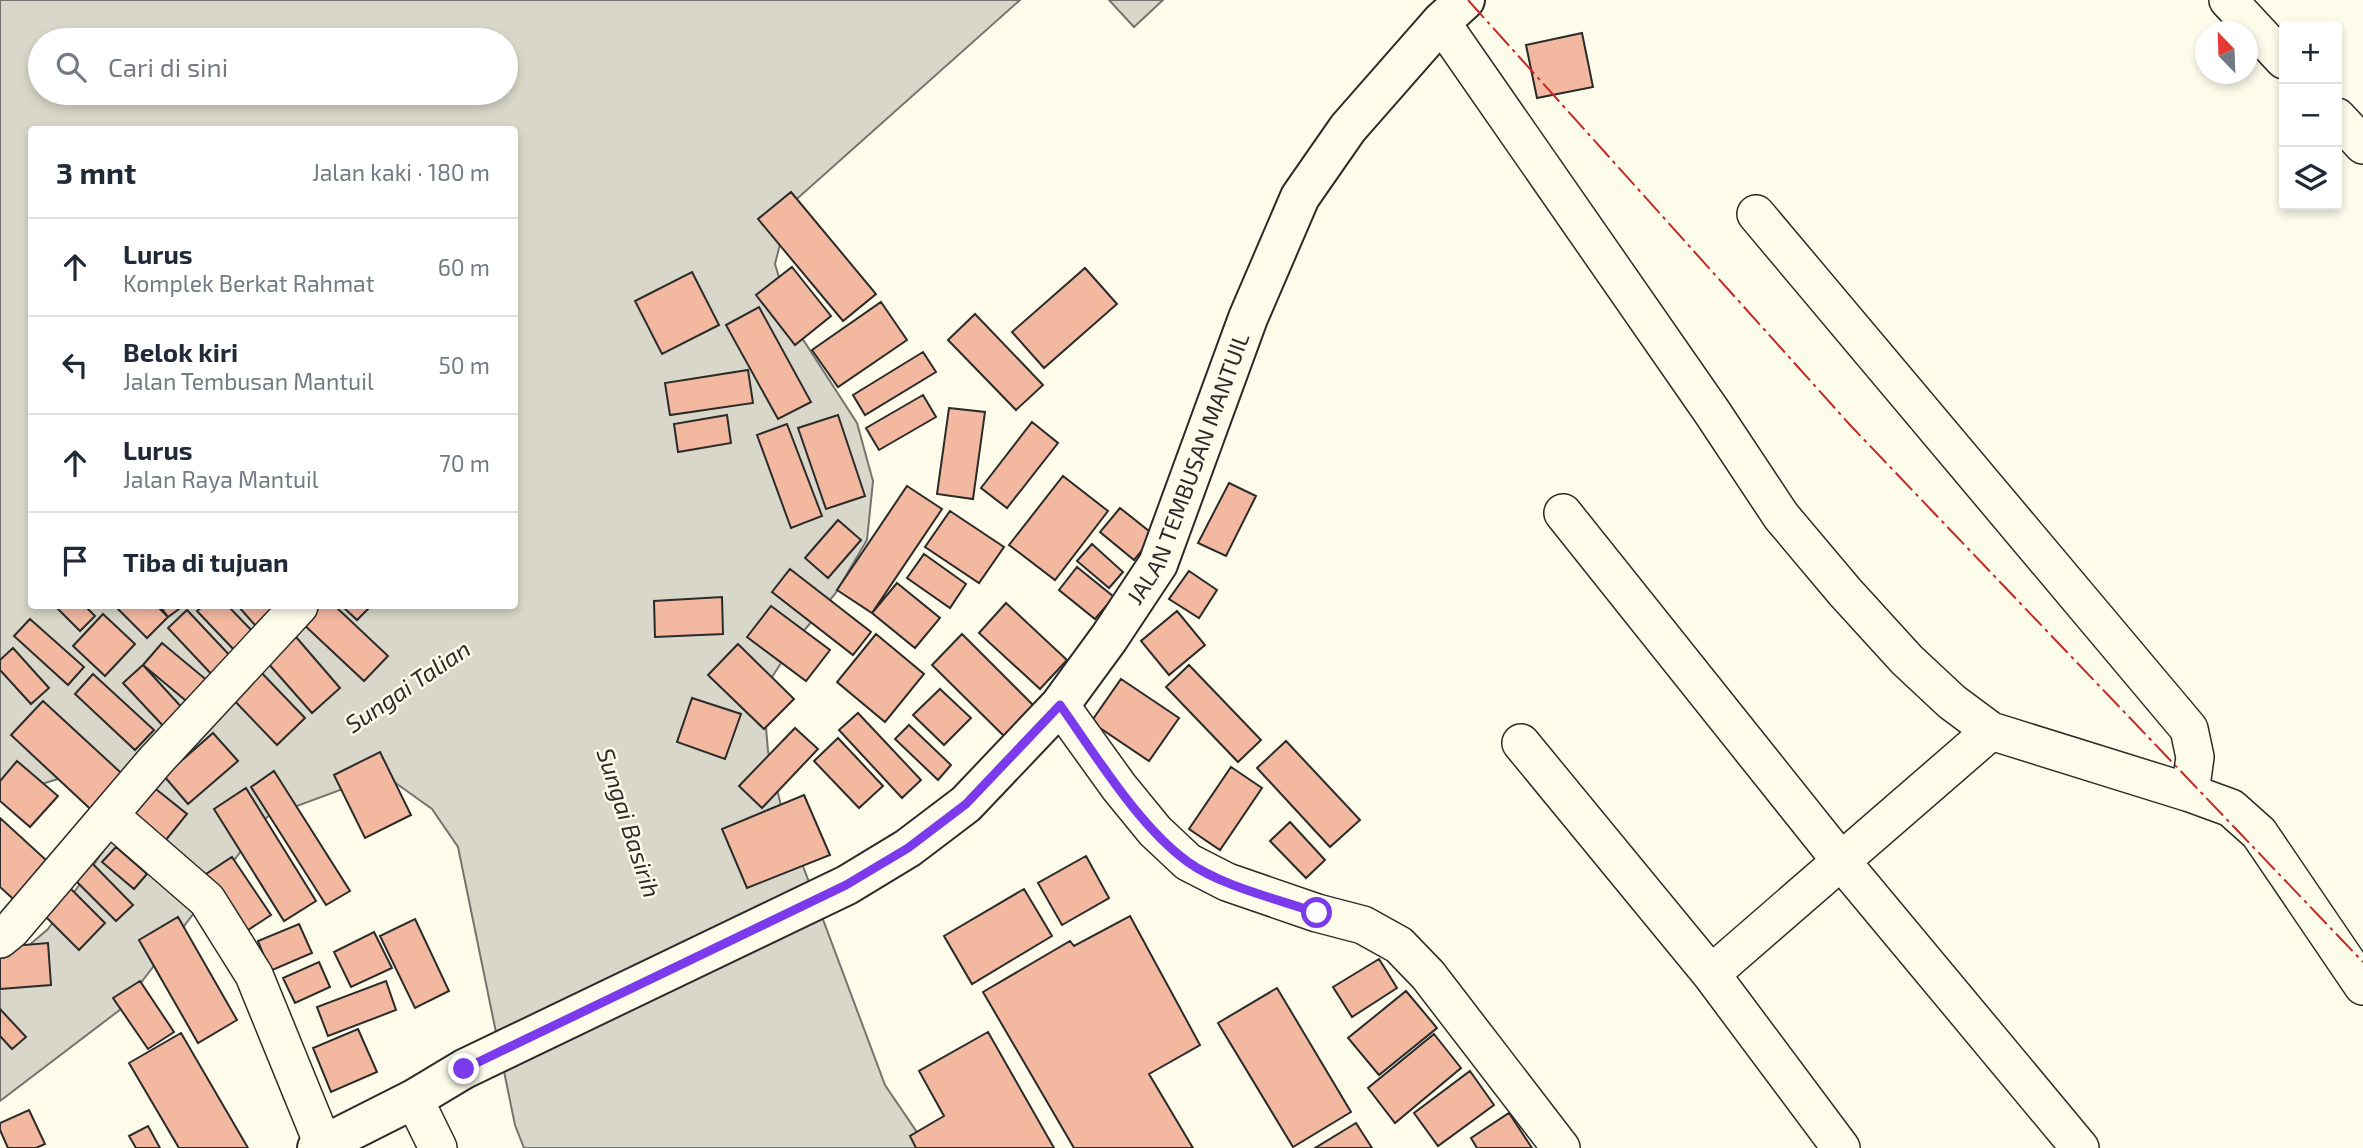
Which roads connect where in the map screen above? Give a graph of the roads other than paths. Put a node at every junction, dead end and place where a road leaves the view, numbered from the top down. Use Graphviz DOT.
graph roads {
  1 [pos="2228,0"];
  2 [pos="1453,11"];
  3 [pos="2279,55"];
  4 [pos="2342,122"];
  5 [pos="2363,145"];
  6 [pos="1756,214"];
  7 [pos="1563,513"];
  8 [pos="296,609"];
  9 [pos="1060,705"];
  10 [pos="1991,731"];
  11 [pos="1521,743"];
  12 [pos="2190,793"];
  13 [pos="109,815"];
  14 [pos="1841,862"];
  15 [pos="0,939"];
  16 [pos="1710,974"];
  17 [pos="2363,986"];
  18 [pos="414,1098"];
  19 [pos="320,1146"];
  20 [pos="438,1148"];
  21 [pos="1561,1148"];
  22 [pos="1841,1148"];
  23 [pos="2080,1148"];
  1 -- 3 [label="street"];
  2 -- 9 [label="street, JALAN TEMBUSAN MANTUIL"];
  2 -- 10 [label="street"];
  4 -- 5 [label="street"];
  6 -- 12 [label="street"];
  7 -- 14 [label="street"];
  8 -- 13 [label="street"];
  9 -- 18 [label="street, JALAN TEMBUSAN MANTUIL"];
  9 -- 21 [label="street"];
  10 -- 12 [label="street"];
  10 -- 14 [label="street"];
  11 -- 16 [label="street"];
  12 -- 17 [label="street"];
  13 -- 15 [label="street"];
  13 -- 19 [label="street"];
  14 -- 16 [label="street"];
  14 -- 23 [label="street"];
  16 -- 22 [label="street"];
  18 -- 19 [label="street, JALAN TEMBUSAN MANTUIL"];
  18 -- 20 [label="street"];
}
